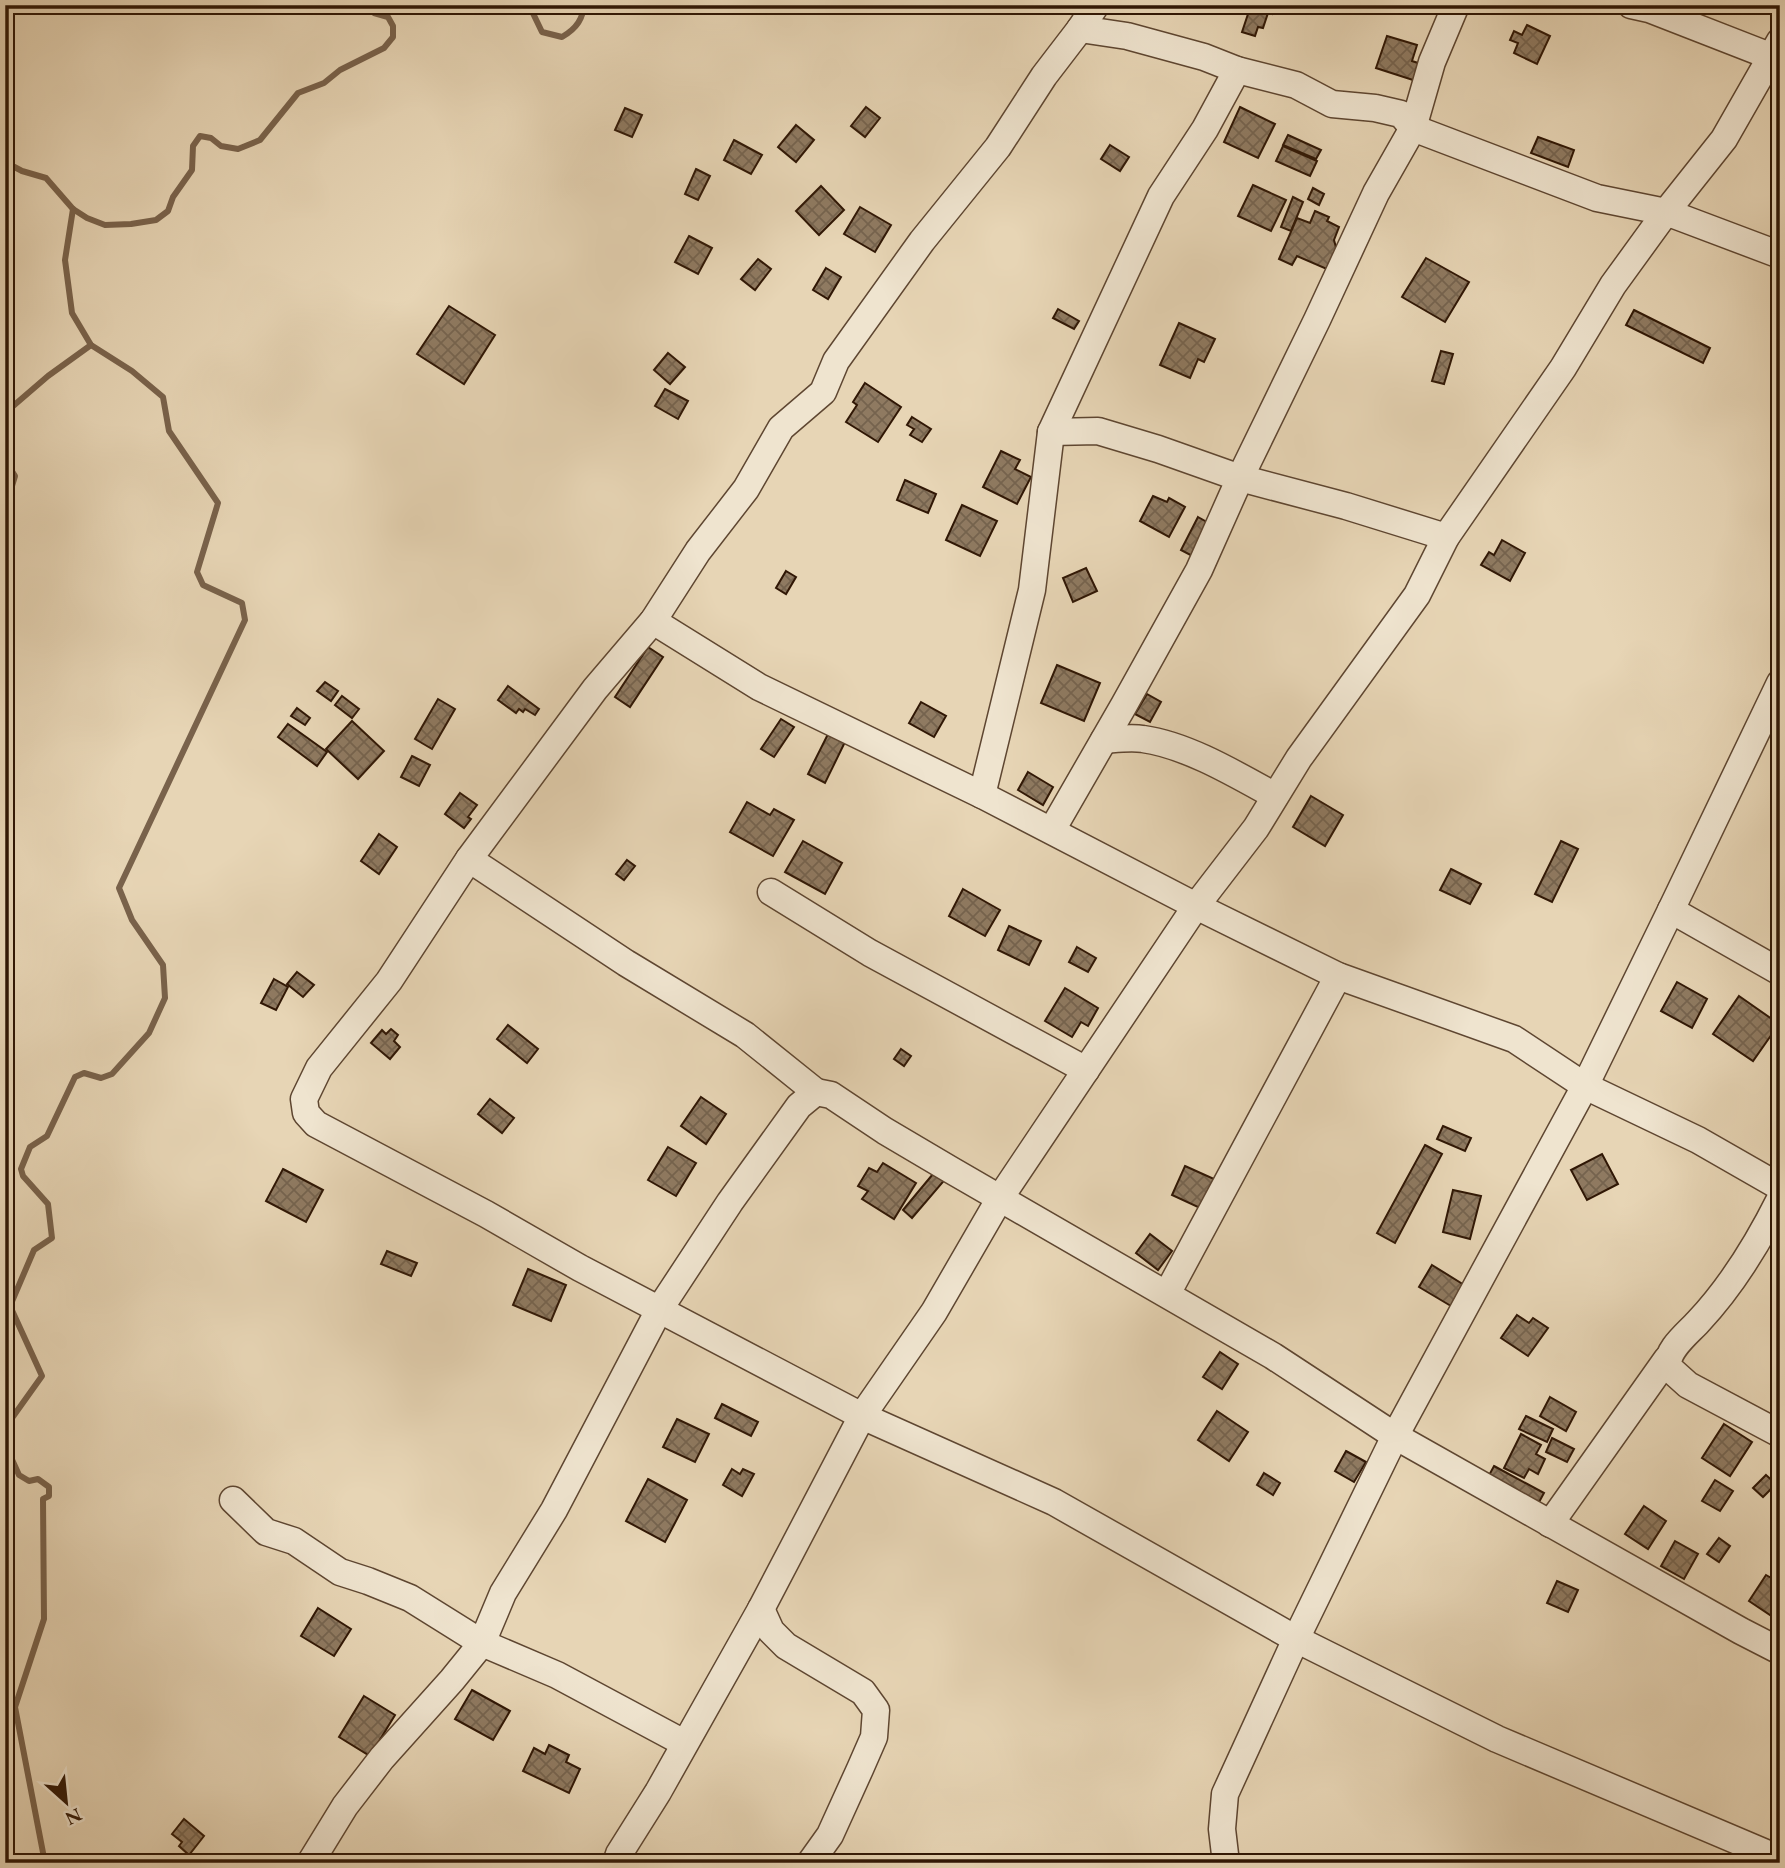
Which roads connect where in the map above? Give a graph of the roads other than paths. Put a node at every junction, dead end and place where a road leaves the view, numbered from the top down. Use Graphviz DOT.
graph roads {
  1 [pos="1096,5"];
  2 [pos="1456,5"];
  3 [pos="1643,6"];
  4 [pos="1080,29"];
  5 [pos="1777,52"];
  6 [pos="1237,70"];
  7 [pos="1413,128"];
  8 [pos="1666,212"];
  9 [pos="1780,255"];
  10 [pos="1051,432"];
  11 [pos="1240,478"];
  12 [pos="1446,537"];
  13 [pos="653,621"];
  14 [pos="1780,682"];
  15 [pos="1104,740"];
  16 [pos="982,795"];
  17 [pos="1275,796"];
  18 [pos="1052,830"];
  19 [pos="469,859"];
  20 [pos="771,892"];
  21 [pos="1196,906"];
  22 [pos="1671,910"];
  23 [pos="1780,972"];
  24 [pos="1338,976"];
  25 [pos="1086,1070"];
  26 [pos="1585,1086"];
  27 [pos="816,1092"];
  28 [pos="1780,1187"];
  29 [pos="1000,1198"];
  30 [pos="1780,1199"];
  31 [pos="1167,1294"];
  32 [pos="659,1310"];
  33 [pos="1667,1359"];
  34 [pos="862,1416"];
  35 [pos="1780,1434"];
  36 [pos="1395,1436"];
  37 [pos="233,1500"];
  38 [pos="1550,1524"];
  39 [pos="761,1609"];
  40 [pos="1296,1639"];
  41 [pos="482,1643"];
  42 [pos="1780,1651"];
  43 [pos="684,1743"];
  44 [pos="1780,1859"];
  45 [pos="310,1863"];
  46 [pos="617,1863"];
  47 [pos="810,1863"];
  48 [pos="1226,1863"];
  1 -- 4 [label="street"];
  2 -- 7 [label="street"];
  3 -- 5 [label="street"];
  4 -- 6 [label="street"];
  4 -- 13 [label="street"];
  5 -- 8 [label="street"];
  6 -- 7 [label="street"];
  6 -- 10 [label="street"];
  7 -- 8 [label="street"];
  7 -- 11 [label="street"];
  8 -- 9 [label="street"];
  8 -- 12 [label="street"];
  10 -- 11 [label="street"];
  10 -- 16 [label="street"];
  11 -- 12 [label="street"];
  11 -- 15 [label="street"];
  12 -- 17 [label="street"];
  13 -- 16 [label="street"];
  13 -- 19 [label="street"];
  14 -- 22 [label="street"];
  15 -- 17 [label="street"];
  15 -- 18 [label="street"];
  16 -- 18 [label="street"];
  17 -- 21 [label="street"];
  18 -- 21 [label="street"];
  19 -- 27 [label="street"];
  19 -- 32 [label="street"];
  20 -- 25 [label="street"];
  21 -- 24 [label="street"];
  21 -- 25 [label="street"];
  22 -- 23 [label="street"];
  22 -- 26 [label="street"];
  24 -- 26 [label="street"];
  24 -- 31 [label="street"];
  25 -- 29 [label="street"];
  26 -- 28 [label="street"];
  26 -- 36 [label="street"];
  27 -- 29 [label="street"];
  27 -- 32 [label="street"];
  29 -- 31 [label="street"];
  29 -- 34 [label="street"];
  30 -- 33 [label="street"];
  31 -- 36 [label="street"];
  32 -- 34 [label="street"];
  32 -- 41 [label="street"];
  33 -- 35 [label="street"];
  33 -- 38 [label="street"];
  34 -- 39 [label="street"];
  34 -- 40 [label="street"];
  36 -- 38 [label="street"];
  36 -- 40 [label="street"];
  37 -- 41 [label="street"];
  38 -- 42 [label="street"];
  39 -- 43 [label="street"];
  39 -- 47 [label="street"];
  40 -- 44 [label="street"];
  40 -- 48 [label="street"];
  41 -- 43 [label="street"];
  41 -- 45 [label="street"];
  43 -- 46 [label="street"];
}
